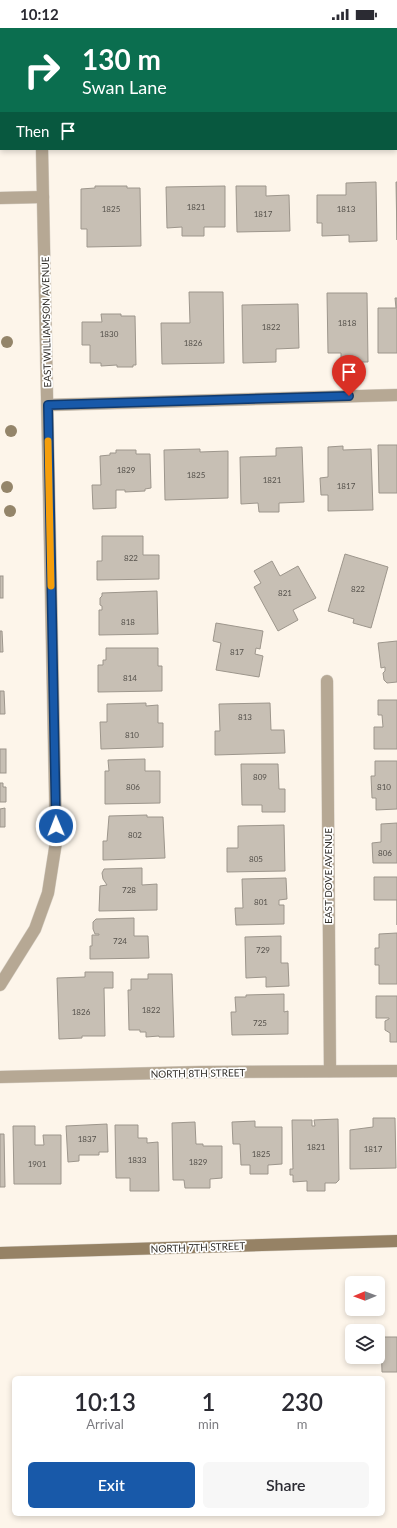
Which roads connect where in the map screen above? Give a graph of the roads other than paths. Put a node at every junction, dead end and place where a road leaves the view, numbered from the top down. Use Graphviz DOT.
graph roads {
  1 [pos="42,150"];
  2 [pos="43,197"];
  3 [pos="0,198"];
  4 [pos="397,395"];
  5 [pos="48,405"];
  6 [pos="327,681"];
  7 [pos="0,986"];
  8 [pos="330,1071"];
  9 [pos="397,1071"];
  10 [pos="0,1077"];
  11 [pos="397,1241"];
  12 [pos="0,1253"];
  1 -- 2 [label="street, EAST WILLIAMSON AVENUE"];
  2 -- 3 [label="street"];
  2 -- 5 [label="street, EAST WILLIAMSON AVENUE"];
  4 -- 5 [label="street"];
  5 -- 7 [label="street, EAST WILLIAMSON AVENUE"];
  6 -- 8 [label="street, EAST DOVE AVENUE"];
  8 -- 9 [label="street, NORTH 8TH STREET"];
  8 -- 10 [label="street, NORTH 8TH STREET"];
  11 -- 12 [label="street, NORTH 7TH STREET"];
}
